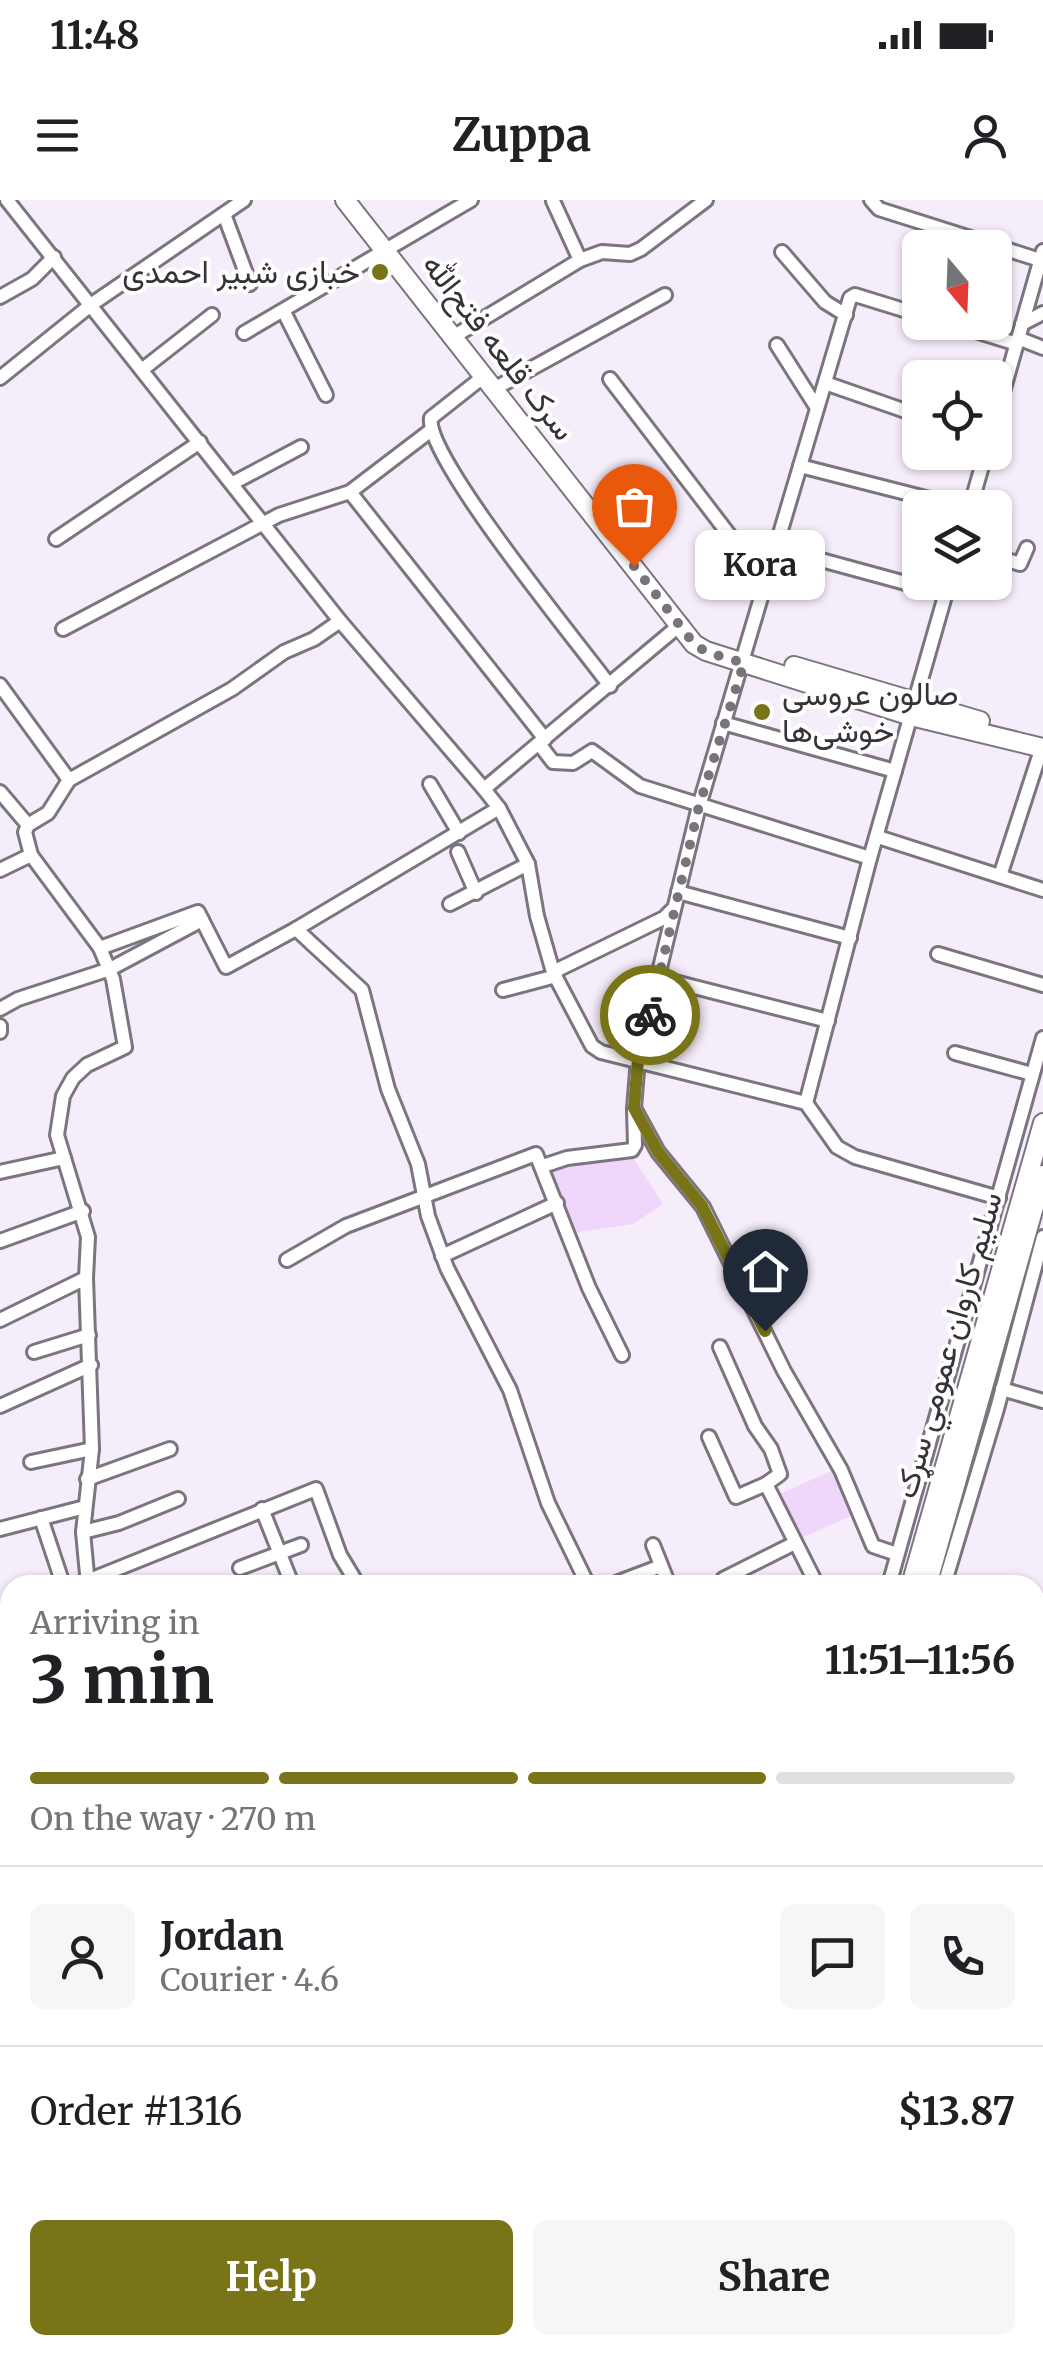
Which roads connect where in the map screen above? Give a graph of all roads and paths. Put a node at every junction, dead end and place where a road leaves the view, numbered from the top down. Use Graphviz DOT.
graph roads {
  1 [pos="244,200"];
  2 [pos="345,200"];
  3 [pos="471,200"];
  4 [pos="706,200"];
  5 [pos="870,200"];
  6 [pos="910,200"];
  7 [pos="552,201"];
  8 [pos="8,203"];
  9 [pos="224,214"];
  10 [pos="904,218"];
  11 [pos="386,252"];
  12 [pos="782,252"];
  13 [pos="54,256"];
  14 [pos="1042,256"];
  15 [pos="580,260"];
  16 [pos="250,284"];
  17 [pos="665,295"];
  18 [pos="0,297"];
  19 [pos="92,304"];
  20 [pos="902,309"];
  21 [pos="284,312"];
  22 [pos="1043,313"];
  23 [pos="212,315"];
  24 [pos="846,315"];
  25 [pos="244,333"];
  26 [pos="1012,334"];
  27 [pos="1019,335"];
  28 [pos="453,337"];
  29 [pos="777,346"];
  30 [pos="1043,348"];
  31 [pos="1012,360"];
  32 [pos="143,369"];
  33 [pos="0,378"];
  34 [pos="610,379"];
  35 [pos="489,383"];
  36 [pos="825,383"];
  37 [pos="326,395"];
  38 [pos="817,408"];
  39 [pos="902,410"];
  40 [pos="430,431"];
  41 [pos="200,442"];
  42 [pos="301,447"];
  43 [pos="800,466"];
  44 [pos="232,484"];
  45 [pos="350,492"];
  46 [pos="902,492"];
  47 [pos="263,524"];
  48 [pos="56,539"];
  49 [pos="777,548"];
  50 [pos="1026,548"];
  51 [pos="1012,561"];
  52 [pos="902,577"];
  53 [pos="766,583"];
  54 [pos="945,600"];
  55 [pos="340,621"];
  56 [pos="681,624"];
  57 [pos="63,630"];
  58 [pos="745,658"];
  59 [pos="0,685"];
  60 [pos="610,686"];
  61 [pos="913,709"];
  62 [pos="723,723"];
  63 [pos="542,742"];
  64 [pos="1043,745"];
  65 [pos="895,772"];
  66 [pos="69,780"];
  67 [pos="430,784"];
  68 [pos="484,789"];
  69 [pos="0,792"];
  70 [pos="699,806"];
  71 [pos="499,808"];
  72 [pos="28,826"];
  73 [pos="459,833"];
  74 [pos="878,837"];
  75 [pos="458,852"];
  76 [pos="31,856"];
  77 [pos="870,858"];
  78 [pos="528,864"];
  79 [pos="0,870"];
  80 [pos="1000,876"];
  81 [pos="1043,890"];
  82 [pos="678,892"];
  83 [pos="476,893"];
  84 [pos="450,904"];
  85 [pos="674,908"];
  86 [pos="202,920"];
  87 [pos="296,930"];
  88 [pos="850,938"];
  89 [pos="100,948"];
  90 [pos="938,954"];
  91 [pos="110,969"];
  92 [pos="555,974"];
  93 [pos="658,978"];
  94 [pos="1043,985"];
  95 [pos="503,990"];
  96 [pos="0,1010"];
  97 [pos="828,1021"];
  98 [pos="1043,1038"];
  99 [pos="955,1053"];
  100 [pos="638,1059"];
  101 [pos="1032,1074"];
  102 [pos="806,1103"];
  103 [pos="634,1108"];
  104 [pos="1043,1122"];
  105 [pos="64,1158"];
  106 [pos="542,1166"];
  107 [pos="0,1172"];
  108 [pos="1043,1175"];
  109 [pos="424,1194"];
  110 [pos="999,1198"];
  111 [pos="557,1203"];
  112 [pos="83,1211"];
  113 [pos="1043,1237"];
  114 [pos="0,1240"];
  115 [pos="442,1256"];
  116 [pos="288,1260"];
  117 [pos="1040,1262"];
  118 [pos="86,1278"];
  119 [pos="979,1309"];
  120 [pos="0,1320"];
  121 [pos="89,1336"];
  122 [pos="720,1347"];
  123 [pos="34,1352"];
  124 [pos="622,1355"];
  125 [pos="91,1365"];
  126 [pos="1002,1389"];
  127 [pos="1043,1401"];
  128 [pos="0,1406"];
  129 [pos="965,1419"];
  130 [pos="709,1436"];
  131 [pos="92,1449"];
  132 [pos="170,1449"];
  133 [pos="31,1462"];
  134 [pos="87,1479"];
  135 [pos="766,1484"];
  136 [pos="178,1499"];
  137 [pos="85,1507"];
  138 [pos="262,1510"];
  139 [pos="42,1518"];
  140 [pos="0,1529"];
  141 [pos="84,1532"];
  142 [pos="795,1543"];
  143 [pos="301,1545"];
  144 [pos="653,1545"];
  145 [pos="280,1553"];
  146 [pos="897,1554"];
  147 [pos="661,1566"];
  148 [pos="240,1568"];
  149 [pos="61,1575"];
  150 [pos="87,1575"];
  151 [pos="107,1575"];
  152 [pos="288,1575"];
  153 [pos="352,1575"];
  154 [pos="583,1575"];
  155 [pos="637,1575"];
  156 [pos="665,1575"];
  157 [pos="731,1575"];
  158 [pos="812,1575"];
  159 [pos="892,1575"];
  160 [pos="914,1575"];
  161 [pos="928,1575"];
  162 [pos="947,1575"];
  1 -- 9 [label="street"];
  2 -- 11 [label="main road, سرک قلعه فتح‌الله"];
  3 -- 11 [label="street"];
  4 -- 15 [label="street"];
  5 -- 10 [label="street"];
  6 -- 10 [label="street"];
  7 -- 15 [label="street"];
  8 -- 13 [label="street"];
  9 -- 16 [label="street"];
  9 -- 19 [label="street"];
  10 -- 14 [label="street"];
  11 -- 21 [label="street"];
  11 -- 28 [label="main road, سرک قلعه فتح‌الله"];
  12 -- 24 [label="street"];
  13 -- 18 [label="street"];
  13 -- 19 [label="street"];
  14 -- 27 [label="street"];
  15 -- 28 [label="street"];
  17 -- 35 [label="street"];
  19 -- 32 [label="street"];
  19 -- 33 [label="street"];
  20 -- 24 [label="street"];
  21 -- 25 [label="street"];
  21 -- 37 [label="street"];
  22 -- 27 [label="street"];
  23 -- 32 [label="street"];
  24 -- 36 [label="street"];
  26 -- 27 [label="street"];
  27 -- 30 [label="street"];
  27 -- 31 [label="street"];
  28 -- 35 [label="main road, سرک قلعه فتح‌الله"];
  29 -- 38 [label="street"];
  32 -- 41 [label="street"];
  34 -- 53 [label="street"];
  35 -- 40 [label="street"];
  35 -- 56 [label="main road, سرک قلعه فتح‌الله"];
  36 -- 38 [label="street"];
  36 -- 39 [label="street"];
  38 -- 43 [label="street"];
  40 -- 45 [label="street"];
  40 -- 60 [label="street"];
  41 -- 44 [label="street"];
  41 -- 48 [label="street"];
  42 -- 44 [label="street"];
  43 -- 46 [label="street"];
  43 -- 49 [label="street"];
  44 -- 47 [label="street"];
  45 -- 47 [label="street"];
  45 -- 63 [label="street"];
  47 -- 55 [label="street"];
  47 -- 57 [label="street"];
  49 -- 52 [label="street"];
  49 -- 53 [label="street"];
  50 -- 51 [label="street"];
  53 -- 58 [label="street"];
  54 -- 61 [label="street"];
  55 -- 66 [label="street"];
  55 -- 68 [label="street"];
  56 -- 58 [label="main road, سرک قلعه فتح‌الله"];
  56 -- 60 [label="street"];
  58 -- 61 [label="main road, سرک قلعه فتح‌الله"];
  58 -- 62 [label="street"];
  59 -- 66 [label="street"];
  60 -- 63 [label="street"];
  61 -- 64 [label="main road, سرک قلعه فتح‌الله"];
  61 -- 65 [label="street"];
  62 -- 65 [label="street"];
  62 -- 70 [label="street"];
  63 -- 68 [label="street"];
  63 -- 70 [label="street"];
  64 -- 80 [label="street"];
  65 -- 74 [label="street"];
  66 -- 72 [label="street"];
  67 -- 73 [label="street"];
  68 -- 71 [label="street"];
  69 -- 72 [label="street"];
  70 -- 77 [label="street"];
  70 -- 82 [label="street"];
  71 -- 73 [label="street"];
  71 -- 78 [label="street"];
  72 -- 76 [label="street"];
  73 -- 87 [label="street"];
  74 -- 77 [label="street"];
  74 -- 80 [label="street"];
  75 -- 83 [label="street"];
  76 -- 79 [label="street"];
  76 -- 89 [label="street"];
  77 -- 88 [label="street"];
  78 -- 83 [label="street"];
  78 -- 92 [label="street"];
  80 -- 81 [label="street"];
  82 -- 85 [label="street"];
  82 -- 88 [label="street"];
  83 -- 84 [label="street"];
  85 -- 92 [label="street"];
  85 -- 93 [label="street"];
  86 -- 87 [label="street"];
  86 -- 89 [label="street"];
  86 -- 91 [label="street"];
  87 -- 109 [label="street"];
  88 -- 97 [label="street"];
  89 -- 91 [label="street"];
  90 -- 94 [label="street"];
  91 -- 96 [label="street"];
  91 -- 105 [label="street"];
  92 -- 95 [label="street"];
  92 -- 100 [label="street"];
  93 -- 97 [label="street"];
  93 -- 100 [label="street"];
  97 -- 102 [label="street"];
  98 -- 101 [label="street"];
  99 -- 101 [label="street"];
  100 -- 102 [label="street"];
  100 -- 103 [label="street"];
  101 -- 110 [label="street"];
  102 -- 110 [label="street"];
  103 -- 106 [label="street"];
  103 -- 146 [label="street"];
  104 -- 119 [label="main road, سلیم کاروان عمومي سړک"];
  105 -- 107 [label="street"];
  105 -- 112 [label="street"];
  106 -- 109 [label="street"];
  106 -- 111 [label="street"];
  108 -- 129 [label="main road"];
  109 -- 115 [label="street"];
  109 -- 116 [label="street"];
  110 -- 119 [label="street"];
  111 -- 115 [label="street"];
  111 -- 124 [label="street"];
  112 -- 114 [label="street"];
  112 -- 118 [label="street"];
  113 -- 117 [label="street"];
  115 -- 154 [label="street"];
  117 -- 126 [label="street"];
  118 -- 120 [label="street"];
  118 -- 121 [label="street"];
  119 -- 129 [label="main road, سلیم کاروان عمومي سړک"];
  119 -- 146 [label="street"];
  121 -- 123 [label="street"];
  121 -- 125 [label="street"];
  122 -- 135 [label="street"];
  125 -- 128 [label="street"];
  125 -- 131 [label="street"];
  126 -- 127 [label="street"];
  126 -- 162 [label="street"];
  129 -- 160 [label="main road, سلیم کاروان عمومي سړک"];
  129 -- 161 [label="main road"];
  130 -- 135 [label="street"];
  131 -- 133 [label="street"];
  131 -- 134 [label="street"];
  132 -- 134 [label="street"];
  134 -- 137 [label="street"];
  135 -- 142 [label="street"];
  136 -- 141 [label="street"];
  137 -- 139 [label="street"];
  137 -- 141 [label="street"];
  138 -- 145 [label="street"];
  138 -- 151 [label="street"];
  138 -- 153 [label="street"];
  139 -- 140 [label="street"];
  139 -- 149 [label="street"];
  141 -- 150 [label="street"];
  142 -- 157 [label="street"];
  142 -- 158 [label="street"];
  143 -- 145 [label="street"];
  144 -- 147 [label="street"];
  145 -- 148 [label="street"];
  145 -- 152 [label="street"];
  146 -- 159 [label="street"];
  147 -- 155 [label="street"];
  147 -- 156 [label="street"];
}
